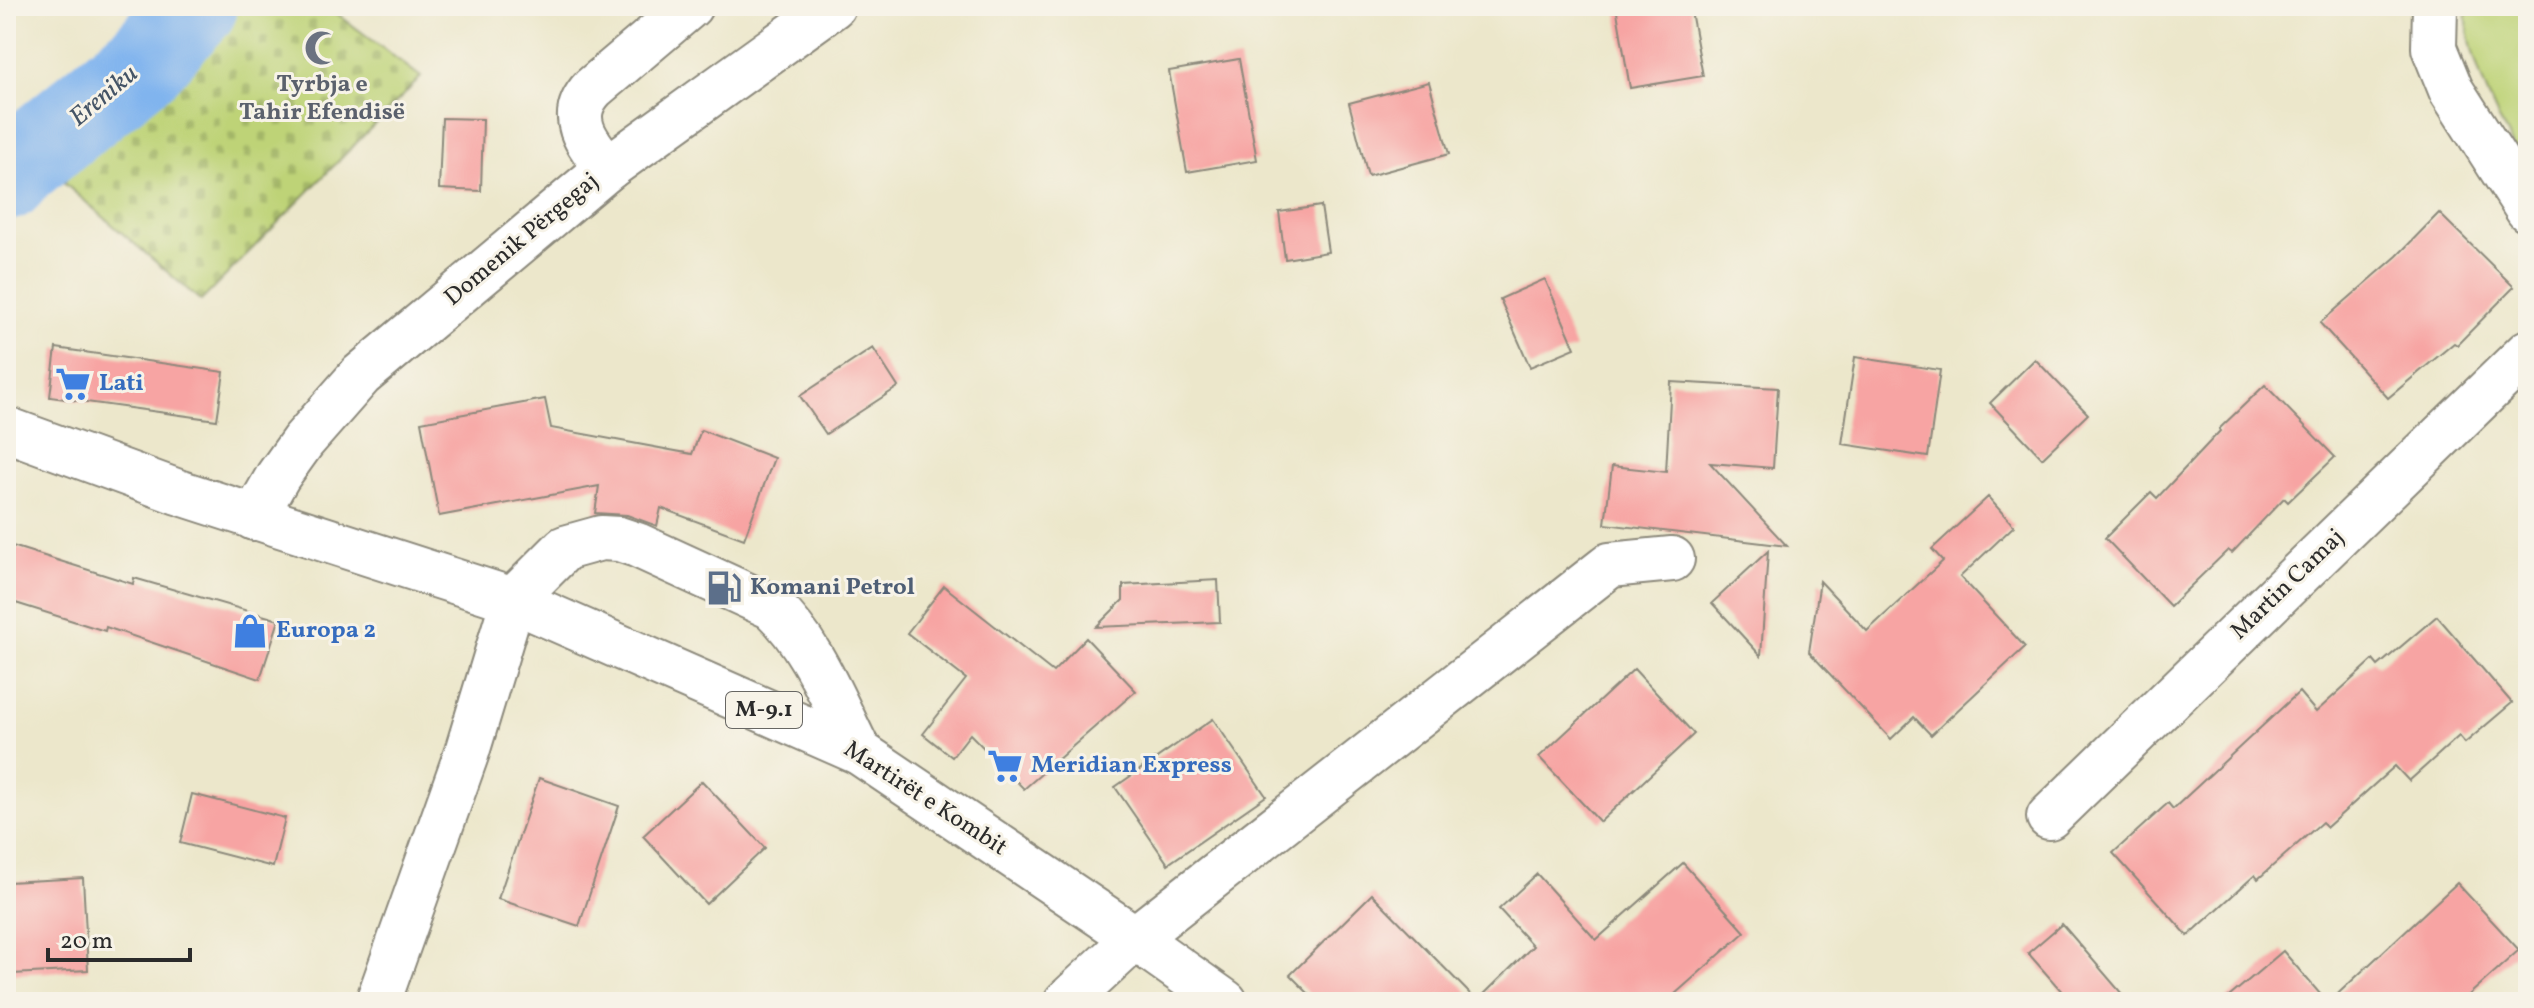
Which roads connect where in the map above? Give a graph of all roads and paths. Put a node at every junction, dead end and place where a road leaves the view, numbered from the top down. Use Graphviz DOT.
graph roads {
  1 [pos="690,6"];
  2 [pos="833,6"];
  3 [pos="2435,6"];
  4 [pos="608,168"];
  5 [pos="2528,210"];
  6 [pos="2528,352"];
  7 [pos="6,429"];
  8 [pos="254,518"];
  9 [pos="1672,559"];
  10 [pos="513,600"];
  11 [pos="859,752"];
  12 [pos="2049,817"];
  13 [pos="1135,938"];
  14 [pos="378,1002"];
  15 [pos="1066,1002"];
  16 [pos="1225,1002"];
  1 -- 4 [label="main road"];
  2 -- 4 [label="main road, Domenik Përgegaj"];
  3 -- 5 [label="main road"];
  4 -- 8 [label="main road, Domenik Përgegaj"];
  6 -- 12 [label="main road, Martin Camaj"];
  7 -- 8 [label="main road, M-9.1"];
  8 -- 10 [label="main road, Martirët e Kombit / M-9.1"];
  9 -- 13 [label="main road"];
  10 -- 11 [label="main road, Martirët e Kombit / M-9.1"];
  10 -- 11 [label="main road"];
  10 -- 14 [label="main road"];
  11 -- 13 [label="main road, Martirët e Kombit / M-9.1"];
  13 -- 15 [label="main road"];
  13 -- 16 [label="main road, Martirët e Kombit / M-9.1"];
}
